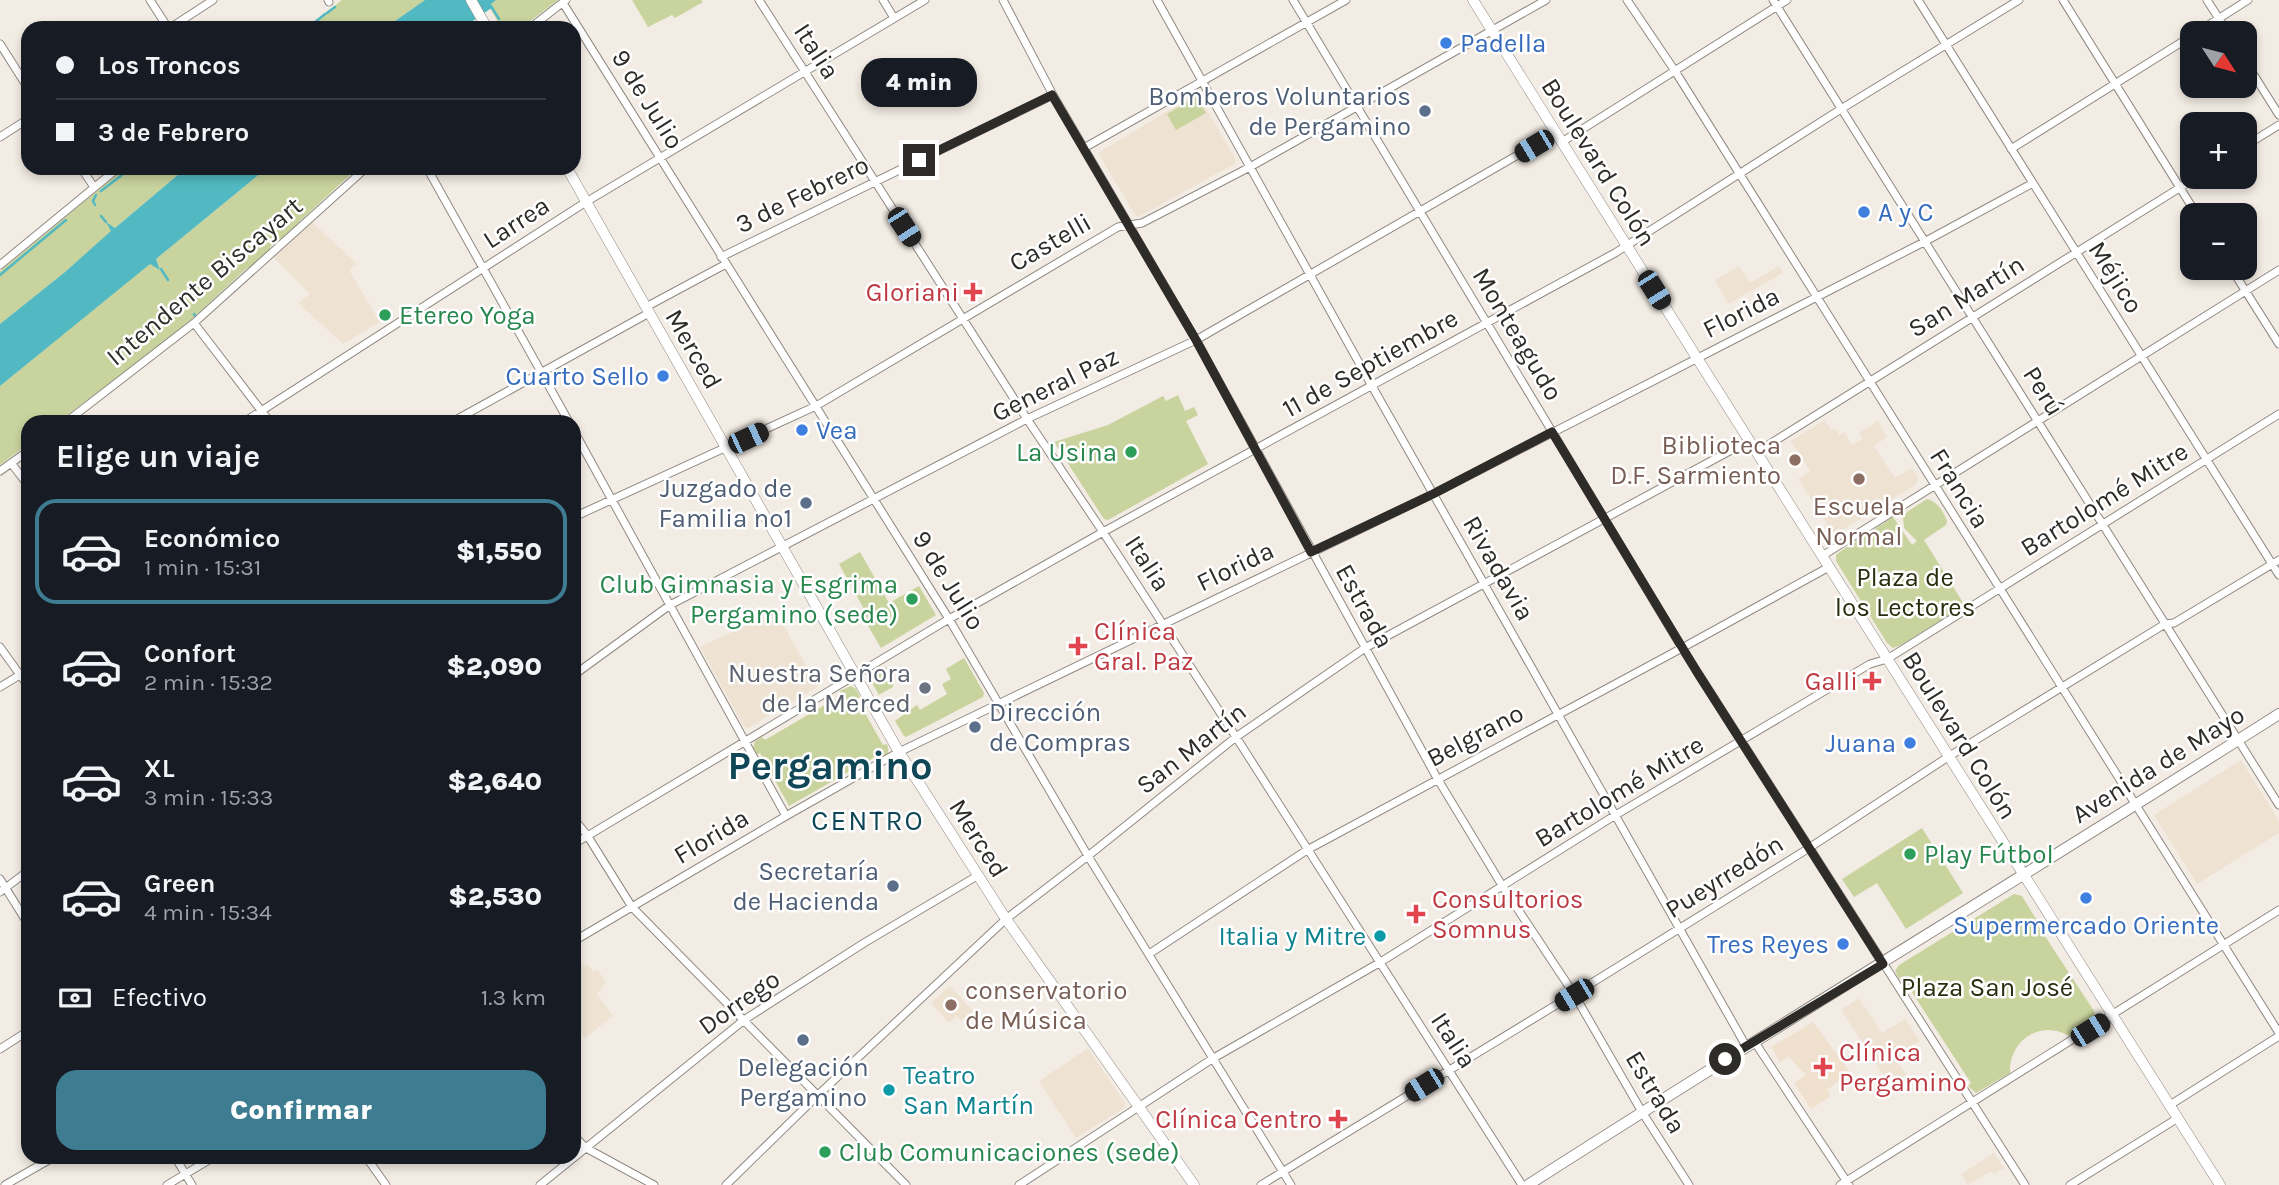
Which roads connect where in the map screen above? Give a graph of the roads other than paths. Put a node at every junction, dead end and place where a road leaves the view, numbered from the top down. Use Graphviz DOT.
graph roads {
  1 [pos="150,0"];
  2 [pos="213,0"];
  3 [pos="471,0"];
  4 [pos="759,0"];
  5 [pos="883,0"];
  6 [pos="925,0"];
  7 [pos="1003,0"];
  8 [pos="1157,0"];
  9 [pos="1293,0"];
  10 [pos="1346,0"];
  11 [pos="1473,0"];
  12 [pos="1546,0"];
  13 [pos="1627,0"];
  14 [pos="1787,0"];
  15 [pos="1917,0"];
  16 [pos="2019,0"];
  17 [pos="2063,0"];
  18 [pos="2207,0"];
  19 [pos="2248,0"];
  20 [pos="564,1"];
  21 [pos="1775,3"];
  22 [pos="894,18"];
  23 [pos="2219,19"];
  24 [pos="164,21"];
  25 [pos="180,21"];
  26 [pos="483,21"];
  27 [pos="539,21"];
  28 [pos="576,21"];
  29 [pos="2216,21"];
  30 [pos="1306,22"];
  31 [pos="581,29"];
  32 [pos="1493,32"];
  33 [pos="2180,43"];
  34 [pos="0,44"];
  35 [pos="1946,45"];
  36 [pos="804,70"];
  37 [pos="1675,71"];
  38 [pos="21,77"];
  39 [pos="1201,80"];
  40 [pos="2258,81"];
  41 [pos="2115,84"];
  42 [pos="1052,95"];
  43 [pos="1358,108"];
  44 [pos="1841,109"];
  45 [pos="2279,114"];
  46 [pos="21,124"];
  47 [pos="2279,125"];
  48 [pos="0,137"];
  49 [pos="1559,137"];
  50 [pos="2257,139"];
  51 [pos="1084,148"];
  52 [pos="2011,149"];
  53 [pos="660,157"];
  54 [pos="1250,167"];
  55 [pos="86,175"];
  56 [pos="109,175"];
  57 [pos="358,175"];
  58 [pos="431,175"];
  59 [pos="571,175"];
  60 [pos="1739,175"];
  61 [pos="875,181"];
  62 [pos="2033,183"];
  63 [pos="94,187"];
  64 [pos="2180,188"];
  65 [pos="586,202"];
  66 [pos="1420,212"];
  67 [pos="1130,225"];
  68 [pos="1924,242"];
  69 [pos="1626,245"];
  70 [pos="2076,253"];
  71 [pos="724,261"];
  72 [pos="0,265"];
  73 [pos="483,268"];
  74 [pos="2279,270"];
  75 [pos="1309,275"];
  76 [pos="2238,280"];
  77 [pos="2245,291"];
  78 [pos="1815,298"];
  79 [pos="647,310"];
  80 [pos="963,317"];
  81 [pos="1973,317"];
  82 [pos="194,323"];
  83 [pos="1487,323"];
  84 [pos="1196,340"];
  85 [pos="2279,344"];
  86 [pos="2140,356"];
  87 [pos="1697,358"];
  88 [pos="542,373"];
  89 [pos="1868,382"];
  90 [pos="1372,386"];
  91 [pos="816,406"];
  92 [pos="262,410"];
  93 [pos="2279,414"];
  94 [pos="75,415"];
  95 [pos="254,415"];
  96 [pos="265,415"];
  97 [pos="465,415"];
  98 [pos="565,415"];
  99 [pos="1027,419"];
  100 [pos="2038,420"];
  101 [pos="1552,432"];
  102 [pos="1750,440"];
  103 [pos="581,443"];
  104 [pos="726,449"];
  105 [pos="1255,450"];
  106 [pos="1757,452"];
  107 [pos="21,456"];
  108 [pos="2206,459"];
  109 [pos="11,463"];
  110 [pos="0,471"];
  111 [pos="21,476"];
  112 [pos="1934,486"];
  113 [pos="1433,494"];
  114 [pos="613,500"];
  115 [pos="874,500"];
  116 [pos="581,514"];
  117 [pos="1604,518"];
  118 [pos="2104,524"];
  119 [pos="1103,532"];
  120 [pos="783,548"];
  121 [pos="1311,552"];
  122 [pos="1822,556"];
  123 [pos="2275,562"];
  124 [pos="1829,567"];
  125 [pos="2279,576"];
  126 [pos="1484,582"];
  127 [pos="1999,590"];
  128 [pos="670,605"];
  129 [pos="949,619"];
  130 [pos="1162,624"];
  131 [pos="2165,624"];
  132 [pos="0,647"];
  133 [pos="1365,648"];
  134 [pos="1682,649"];
  135 [pos="1887,659"];
  136 [pos="581,670"];
  137 [pos="20,675"];
  138 [pos="855,676"];
  139 [pos="0,687"];
  140 [pos="2061,688"];
  141 [pos="998,703"];
  142 [pos="2279,714"];
  143 [pos="1557,715"];
  144 [pos="1236,737"];
  145 [pos="2238,740"];
  146 [pos="744,741"];
  147 [pos="1741,742"];
  148 [pos="900,752"];
  149 [pos="1948,757"];
  150 [pos="1437,778"];
  151 [pos="2136,805"];
  152 [pos="2279,805"];
  153 [pos="786,816"];
  154 [pos="1614,816"];
  155 [pos="581,828"];
  156 [pos="587,835"];
  157 [pos="581,839"];
  158 [pos="1809,848"];
  159 [pos="1307,850"];
  160 [pos="1088,856"];
  161 [pos="21,876"];
  162 [pos="977,876"];
  163 [pos="2023,876"];
  164 [pos="0,879"];
  165 [pos="1503,887"];
  166 [pos="3,890"];
  167 [pos="632,907"];
  168 [pos="2279,910"];
  169 [pos="21,914"];
  170 [pos="1006,919"];
  171 [pos="1680,928"];
  172 [pos="581,937"];
  173 [pos="2224,946"];
  174 [pos="1149,954"];
  175 [pos="1379,963"];
  176 [pos="1883,964"];
  177 [pos="1574,995"];
  178 [pos="2112,1016"];
  179 [pos="744,1020"];
  180 [pos="21,1035"];
  181 [pos="2279,1035"];
  182 [pos="1750,1044"];
  183 [pos="0,1048"];
  184 [pos="1212,1059"];
  185 [pos="1448,1070"];
  186 [pos="818,1095"];
  187 [pos="1972,1103"];
  188 [pos="2170,1105"];
  189 [pos="1139,1107"];
  190 [pos="1642,1112"];
  191 [pos="2178,1118"];
  192 [pos="581,1142"];
  193 [pos="586,1147"];
  194 [pos="581,1151"];
  195 [pos="42,1164"];
  196 [pos="180,1164"];
  197 [pos="202,1164"];
  198 [pos="371,1164"];
  199 [pos="565,1164"];
  200 [pos="1283,1172"];
  201 [pos="186,1174"];
  202 [pos="541,1184"];
  203 [pos="1845,1184"];
  204 [pos="5,1185"];
  205 [pos="167,1185"];
  206 [pos="192,1185"];
  207 [pos="386,1185"];
  208 [pos="654,1185"];
  209 [pos="726,1185"];
  210 [pos="906,1185"];
  211 [pos="1019,1185"];
  212 [pos="1194,1185"];
  213 [pos="1261,1185"];
  214 [pos="1291,1185"];
  215 [pos="1522,1185"];
  216 [pos="1528,1185"];
  217 [pos="1689,1185"];
  218 [pos="2025,1185"];
  219 [pos="2070,1185"];
  220 [pos="2220,1185"];
  1 -- 24 [label="street"];
  2 -- 25 [label="street"];
  3 -- 26 [label="main road"];
  4 -- 36 [label="street, Italia"];
  5 -- 22 [label="street"];
  6 -- 22 [label="street, Larrea"];
  7 -- 42 [label="street, Estrada"];
  8 -- 39 [label="street, Rivadavia"];
  9 -- 30 [label="street, Monteagudo"];
  10 -- 30 [label="street"];
  11 -- 32 [label="main road, Boulevard Colón"];
  12 -- 32 [label="street, Castelli"];
  13 -- 37 [label="street, Francia"];
  14 -- 21 [label="street, General Paz"];
  15 -- 35 [label="street, Méjico"];
  16 -- 35 [label="street, 11 de Septiembre"];
  17 -- 41 [label="street"];
  18 -- 23 [label="street"];
  19 -- 23 [label="street"];
  20 -- 27 [label="street"];
  20 -- 28 [label="street, 9 de Julio"];
  21 -- 37 [label="street, General Paz"];
  21 -- 44 [label="street, Perú"];
  22 -- 36 [label="street, Larrea"];
  23 -- 29 [label="street"];
  30 -- 39 [label="street"];
  30 -- 43 [label="street, Monteagudo"];
  31 -- 53 [label="street, 9 de Julio"];
  32 -- 43 [label="street, Castelli"];
  32 -- 49 [label="main road, Boulevard Colón"];
  33 -- 41 [label="street"];
  34 -- 38 [label="street"];
  35 -- 44 [label="street, 11 de Septiembre"];
  35 -- 52 [label="street, Méjico"];
  36 -- 53 [label="street, Larrea"];
  36 -- 61 [label="street, Italia"];
  37 -- 49 [label="street, General Paz"];
  37 -- 60 [label="street, Francia"];
  39 -- 51 [label="street"];
  39 -- 54 [label="street, Rivadavia"];
  40 -- 45 [label="street"];
  41 -- 52 [label="street"];
  41 -- 64 [label="street"];
  42 -- 51 [label="street, Estrada"];
  42 -- 61 [label="street, 3 de Febrero"];
  43 -- 54 [label="street, Castelli"];
  43 -- 66 [label="street, Monteagudo"];
  44 -- 60 [label="street, 11 de Septiembre"];
  44 -- 68 [label="street, Perú"];
  46 -- 48 [label="street"];
  47 -- 50 [label="street"];
  49 -- 66 [label="street, General Paz"];
  49 -- 69 [label="main road, Boulevard Colón"];
  51 -- 67 [label="street, Estrada"];
  52 -- 62 [label="street, Méjico"];
  53 -- 65 [label="street, Larrea"];
  53 -- 71 [label="street, 9 de Julio"];
  54 -- 67 [label="street, Castelli"];
  54 -- 75 [label="street, Rivadavia"];
  55 -- 63 [label="street"];
  56 -- 63 [label="street"];
  57 -- 82 [label="street, Intendente Biscayart"];
  58 -- 73 [label="street"];
  59 -- 65 [label="main road, Merced"];
  60 -- 69 [label="street, 11 de Septiembre"];
  60 -- 78 [label="street, Francia"];
  61 -- 71 [label="street, 3 de Febrero"];
  61 -- 80 [label="street, Italia"];
  62 -- 68 [label="street, Florida"];
  62 -- 70 [label="street, Méjico"];
  63 -- 72 [label="street"];
  64 -- 70 [label="street, San Martín"];
  65 -- 73 [label="street, Larrea"];
  65 -- 79 [label="main road, Merced"];
  66 -- 75 [label="street, General Paz"];
  66 -- 83 [label="street, Monteagudo"];
  67 -- 80 [label="street, Castelli"];
  67 -- 84 [label="street, Estrada"];
  68 -- 78 [label="street, Florida"];
  68 -- 81 [label="street, Perú"];
  69 -- 83 [label="street, 11 de Septiembre"];
  69 -- 87 [label="main road, Boulevard Colón"];
  70 -- 81 [label="street, San Martín"];
  70 -- 86 [label="street, Méjico"];
  71 -- 79 [label="street, 3 de Febrero"];
  71 -- 91 [label="street, 9 de Julio"];
  73 -- 88 [label="street"];
  73 -- 92 [label="street, Larrea"];
  74 -- 77 [label="street"];
  75 -- 84 [label="street, General Paz"];
  75 -- 90 [label="street, Rivadavia"];
  76 -- 77 [label="street"];
  77 -- 85 [label="street"];
  77 -- 86 [label="street"];
  78 -- 87 [label="street, Florida"];
  78 -- 89 [label="street, Francia"];
  79 -- 88 [label="street, 3 de Febrero"];
  79 -- 104 [label="main road, Merced"];
  80 -- 91 [label="street, Castelli"];
  80 -- 99 [label="street, Italia"];
  81 -- 89 [label="street, San Martín"];
  81 -- 100 [label="street, Perú"];
  82 -- 92 [label="street"];
  82 -- 94 [label="street, Intendente Biscayart"];
  83 -- 90 [label="street, 11 de Septiembre"];
  83 -- 101 [label="street, Monteagudo"];
  84 -- 99 [label="street, General Paz"];
  84 -- 105 [label="street, Estrada"];
  86 -- 100 [label="street"];
  86 -- 108 [label="street, Méjico"];
  87 -- 101 [label="street, Florida"];
  87 -- 102 [label="main road, Boulevard Colón"];
  88 -- 97 [label="street, 3 de Febrero"];
  88 -- 98 [label="street"];
  89 -- 106 [label="street, San Martín"];
  89 -- 112 [label="street, Francia"];
  90 -- 105 [label="street, 11 de Septiembre"];
  90 -- 113 [label="street, Rivadavia"];
  91 -- 104 [label="street, Castelli"];
  91 -- 115 [label="street, 9 de Julio"];
  92 -- 95 [label="street, Larrea"];
  92 -- 96 [label="street"];
  93 -- 108 [label="street, Bartolomé Mitre"];
  99 -- 115 [label="street, General Paz"];
  99 -- 119 [label="street, Italia"];
  100 -- 112 [label="street"];
  100 -- 118 [label="street, Perú"];
  101 -- 113 [label="street, Florida"];
  101 -- 117 [label="street, Monteagudo"];
  102 -- 106 [label="main road, Boulevard Colón"];
  102 -- 117 [label="street, San Martín"];
  103 -- 114 [label="street"];
  104 -- 114 [label="street, Castelli"];
  104 -- 120 [label="main road, Merced"];
  105 -- 119 [label="street, 11 de Septiembre"];
  105 -- 121 [label="street, Estrada"];
  106 -- 122 [label="main road, Boulevard Colón"];
  107 -- 109 [label="street"];
  108 -- 118 [label="street, Bartolomé Mitre"];
  108 -- 123 [label="street, Méjico"];
  109 -- 110 [label="street"];
  109 -- 111 [label="street"];
  112 -- 122 [label="street"];
  112 -- 127 [label="street, Francia"];
  113 -- 121 [label="street, Florida"];
  113 -- 126 [label="street, Rivadavia"];
  114 -- 116 [label="street, Castelli"];
  114 -- 128 [label="street"];
  115 -- 120 [label="street, General Paz"];
  115 -- 129 [label="street, 9 de Julio"];
  117 -- 126 [label="street, San Martín"];
  117 -- 134 [label="street, Monteagudo"];
  118 -- 127 [label="street, Bartolomé Mitre"];
  118 -- 131 [label="street, Perú"];
  119 -- 129 [label="street, 11 de Septiembre"];
  119 -- 130 [label="street, Italia"];
  120 -- 128 [label="street, General Paz"];
  120 -- 138 [label="main road, Merced"];
  121 -- 130 [label="street, Florida"];
  121 -- 133 [label="street, Estrada"];
  122 -- 124 [label="main road, Boulevard Colón"];
  123 -- 125 [label="street, Méjico"];
  123 -- 131 [label="street, Pueyrredón"];
  124 -- 134 [label="street, Belgrano"];
  124 -- 135 [label="main road, Boulevard Colón"];
  126 -- 133 [label="street, San Martín"];
  126 -- 143 [label="street, Rivadavia"];
  127 -- 135 [label="street, Bartolomé Mitre"];
  127 -- 140 [label="street, Francia"];
  128 -- 136 [label="street, General Paz"];
  128 -- 146 [label="street"];
  129 -- 138 [label="street, 11 de Septiembre"];
  129 -- 141 [label="street, 9 de Julio"];
  130 -- 141 [label="street, Florida"];
  130 -- 144 [label="street, Italia"];
  131 -- 140 [label="street, Pueyrredón"];
  131 -- 145 [label="street, Perú"];
  132 -- 137 [label="street"];
  133 -- 144 [label="street, San Martín"];
  133 -- 150 [label="street, Estrada"];
  134 -- 143 [label="street, Belgrano"];
  134 -- 147 [label="street, Monteagudo"];
  135 -- 147 [label="street, Bartolomé Mitre"];
  135 -- 149 [label="main road, Boulevard Colón"];
  137 -- 139 [label="street"];
  138 -- 146 [label="street, 11 de Septiembre"];
  138 -- 148 [label="main road, Merced"];
  140 -- 149 [label="street, Pueyrredón"];
  140 -- 151 [label="street, Francia"];
  141 -- 148 [label="street, Florida"];
  141 -- 160 [label="street, 9 de Julio"];
  142 -- 145 [label="main road, Avenida de Mayo"];
  143 -- 150 [label="street, Belgrano"];
  143 -- 154 [label="street, Rivadavia"];
  144 -- 159 [label="street, Italia"];
  144 -- 160 [label="street, San Martín"];
  145 -- 151 [label="main road, Avenida de Mayo"];
  145 -- 152 [label="street, Perú"];
  146 -- 153 [label="street"];
  146 -- 156 [label="street"];
  147 -- 154 [label="street, Bartolomé Mitre"];
  147 -- 158 [label="street, Monteagudo"];
  148 -- 153 [label="street, Florida"];
  148 -- 162 [label="main road, Merced"];
  149 -- 158 [label="street, Pueyrredón"];
  149 -- 163 [label="main road, Boulevard Colón"];
  150 -- 159 [label="street, Belgrano"];
  150 -- 165 [label="street, Estrada"];
  151 -- 163 [label="main road, Avenida de Mayo"];
  151 -- 173 [label="street, Francia"];
  153 -- 167 [label="street, Florida"];
  154 -- 165 [label="street, Bartolomé Mitre"];
  154 -- 171 [label="street, Rivadavia"];
  155 -- 156 [label="street"];
  156 -- 157 [label="street"];
  156 -- 167 [label="street"];
  158 -- 171 [label="street, Pueyrredón"];
  158 -- 176 [label="street, Monteagudo"];
  159 -- 174 [label="street, Belgrano"];
  159 -- 175 [label="street, Italia"];
  160 -- 170 [label="street, San Martín"];
  160 -- 174 [label="street, 9 de Julio"];
  161 -- 166 [label="street"];
  162 -- 170 [label="main road, Merced"];
  162 -- 179 [label="street, Dorrego"];
  163 -- 176 [label="main road, Avenida de Mayo"];
  163 -- 178 [label="main road, Boulevard Colón"];
  164 -- 166 [label="street"];
  165 -- 175 [label="street, Bartolomé Mitre"];
  165 -- 177 [label="street, Estrada"];
  166 -- 169 [label="street"];
  167 -- 172 [label="street, Florida"];
  167 -- 179 [label="street"];
  168 -- 173 [label="street"];
  170 -- 186 [label="street, San Martín"];
  170 -- 189 [label="main road, Merced"];
  171 -- 177 [label="street, Pueyrredón"];
  171 -- 182 [label="street, Rivadavia"];
  173 -- 178 [label="street"];
  173 -- 181 [label="street, Francia"];
  174 -- 184 [label="street, 9 de Julio"];
  175 -- 184 [label="street, Bartolomé Mitre"];
  175 -- 185 [label="street, Italia"];
  176 -- 182 [label="main road, Avenida de Mayo"];
  176 -- 187 [label="street, Monteagudo"];
  177 -- 185 [label="street, Pueyrredón"];
  177 -- 190 [label="street, Estrada"];
  178 -- 187 [label="street"];
  178 -- 188 [label="main road, Boulevard Colón"];
  179 -- 186 [label="street"];
  179 -- 193 [label="street, Dorrego"];
  180 -- 183 [label="street"];
  181 -- 188 [label="street"];
  182 -- 190 [label="main road, Avenida de Mayo"];
  182 -- 203 [label="street, Rivadavia"];
  184 -- 189 [label="street, Bartolomé Mitre"];
  184 -- 200 [label="street, 9 de Julio"];
  185 -- 200 [label="street, Pueyrredón"];
  185 -- 215 [label="street, Italia"];
  186 -- 209 [label="street, San Martín"];
  186 -- 210 [label="street"];
  187 -- 203 [label="street"];
  187 -- 218 [label="street, Monteagudo"];
  188 -- 191 [label="main road, Boulevard Colón"];
  189 -- 211 [label="street, Bartolomé Mitre"];
  189 -- 212 [label="main road, Merced"];
  190 -- 216 [label="main road, Avenida de Mayo"];
  190 -- 217 [label="street, Estrada"];
  191 -- 219 [label="street"];
  191 -- 220 [label="main road, Boulevard Colón"];
  192 -- 193 [label="street"];
  193 -- 194 [label="street, Dorrego"];
  193 -- 208 [label="street"];
  195 -- 204 [label="street"];
  196 -- 201 [label="street"];
  197 -- 201 [label="street"];
  198 -- 207 [label="street"];
  199 -- 202 [label="street, Dorrego"];
  200 -- 213 [label="street, Pueyrredón"];
  200 -- 214 [label="street, 9 de Julio"];
  201 -- 205 [label="street"];
  201 -- 206 [label="street"];
}
